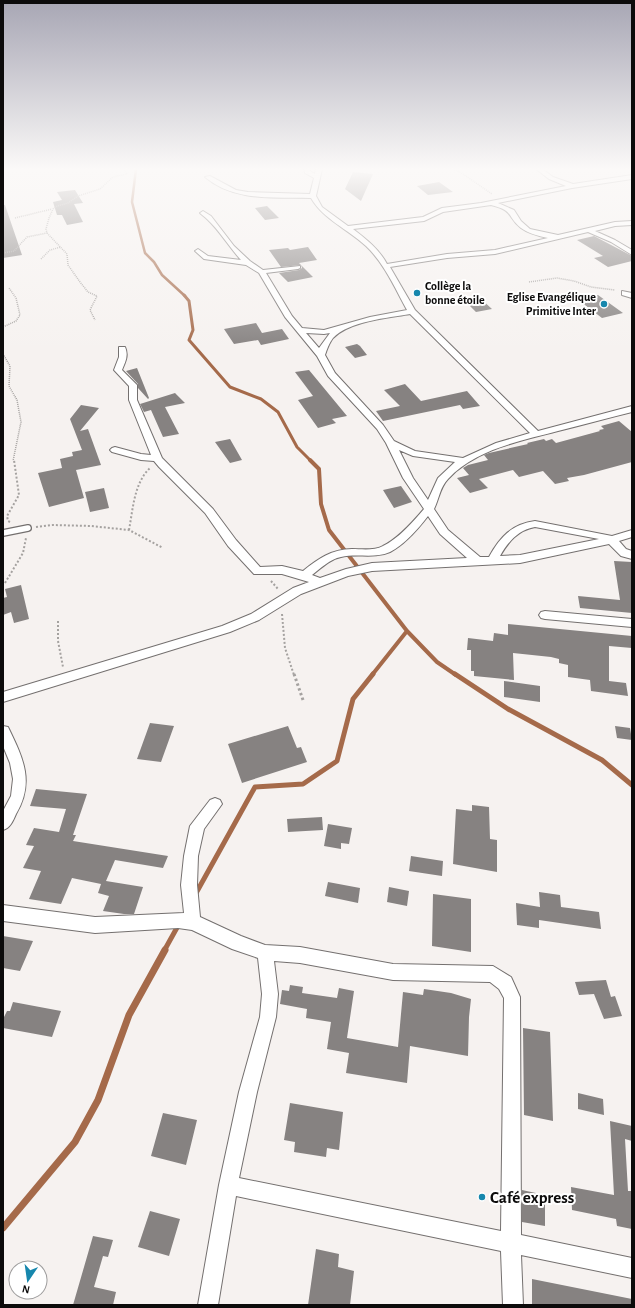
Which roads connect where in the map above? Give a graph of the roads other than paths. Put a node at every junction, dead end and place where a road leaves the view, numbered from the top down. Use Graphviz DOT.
graph roads {
  1 [pos="219,230"];
  2 [pos="351,230"];
  3 [pos="528,230"];
  4 [pos="589,230"];
  5 [pos="557,237"];
  6 [pos="198,251"];
  7 [pos="632,253"];
  8 [pos="248,263"];
  9 [pos="385,266"];
  10 [pos="298,267"];
  11 [pos="262,272"];
  12 [pos="412,311"];
  13 [pos="343,327"];
  14 [pos="301,330"];
  15 [pos="122,349"];
  16 [pos="321,355"];
  17 [pos="632,409"];
  18 [pos="536,434"];
  19 [pos="391,443"];
  20 [pos="116,450"];
  21 [pos="158,460"];
  22 [pos="465,461"];
  23 [pos="429,508"];
  24 [pos="28,528"];
  25 [pos="3,533"];
  26 [pos="632,533"];
  27 [pos="611,540"];
  28 [pos="632,555"];
  29 [pos="492,561"];
  30 [pos="478,562"];
  31 [pos="305,575"];
  32 [pos="319,582"];
  33 [pos="546,615"];
  34 [pos="632,623"];
  35 [pos="3,698"];
  36 [pos="3,731"];
  37 [pos="215,804"];
  38 [pos="3,824"];
  39 [pos="3,913"];
  40 [pos="193,922"];
  41 [pos="265,953"];
  42 [pos="228,1185"];
  43 [pos="511,1243"];
  44 [pos="632,1268"];
  45 [pos="208,1305"];
  46 [pos="513,1305"];
  1 -- 8 [label="street"];
  2 -- 9 [label="street"];
  3 -- 5 [label="street"];
  4 -- 5 [label="street"];
  4 -- 7 [label="street"];
  5 -- 9 [label="street"];
  6 -- 8 [label="street"];
  8 -- 11 [label="street"];
  9 -- 12 [label="street"];
  10 -- 11 [label="street"];
  11 -- 14 [label="street"];
  12 -- 13 [label="street"];
  12 -- 18 [label="street"];
  13 -- 14 [label="street"];
  13 -- 16 [label="street"];
  14 -- 16 [label="street"];
  15 -- 21 [label="street"];
  16 -- 19 [label="street"];
  17 -- 18 [label="street"];
  18 -- 22 [label="street"];
  19 -- 22 [label="street"];
  19 -- 23 [label="street"];
  20 -- 21 [label="street"];
  21 -- 31 [label="street"];
  22 -- 23 [label="street"];
  23 -- 30 [label="street"];
  23 -- 31 [label="street"];
  24 -- 25 [label="lane"];
  26 -- 27 [label="street"];
  27 -- 28 [label="street"];
  27 -- 29 [label="street"];
  27 -- 29 [label="street"];
  29 -- 30 [label="street"];
  30 -- 32 [label="street"];
  31 -- 32 [label="street"];
  32 -- 35 [label="street"];
  33 -- 34 [label="street"];
  36 -- 38 [label="street"];
  37 -- 40 [label="street"];
  39 -- 40 [label="street"];
  40 -- 41 [label="street"];
  41 -- 42 [label="street"];
  41 -- 43 [label="street"];
  42 -- 43 [label="street"];
  42 -- 45 [label="street"];
  43 -- 44 [label="street"];
  43 -- 46 [label="street"];
}
